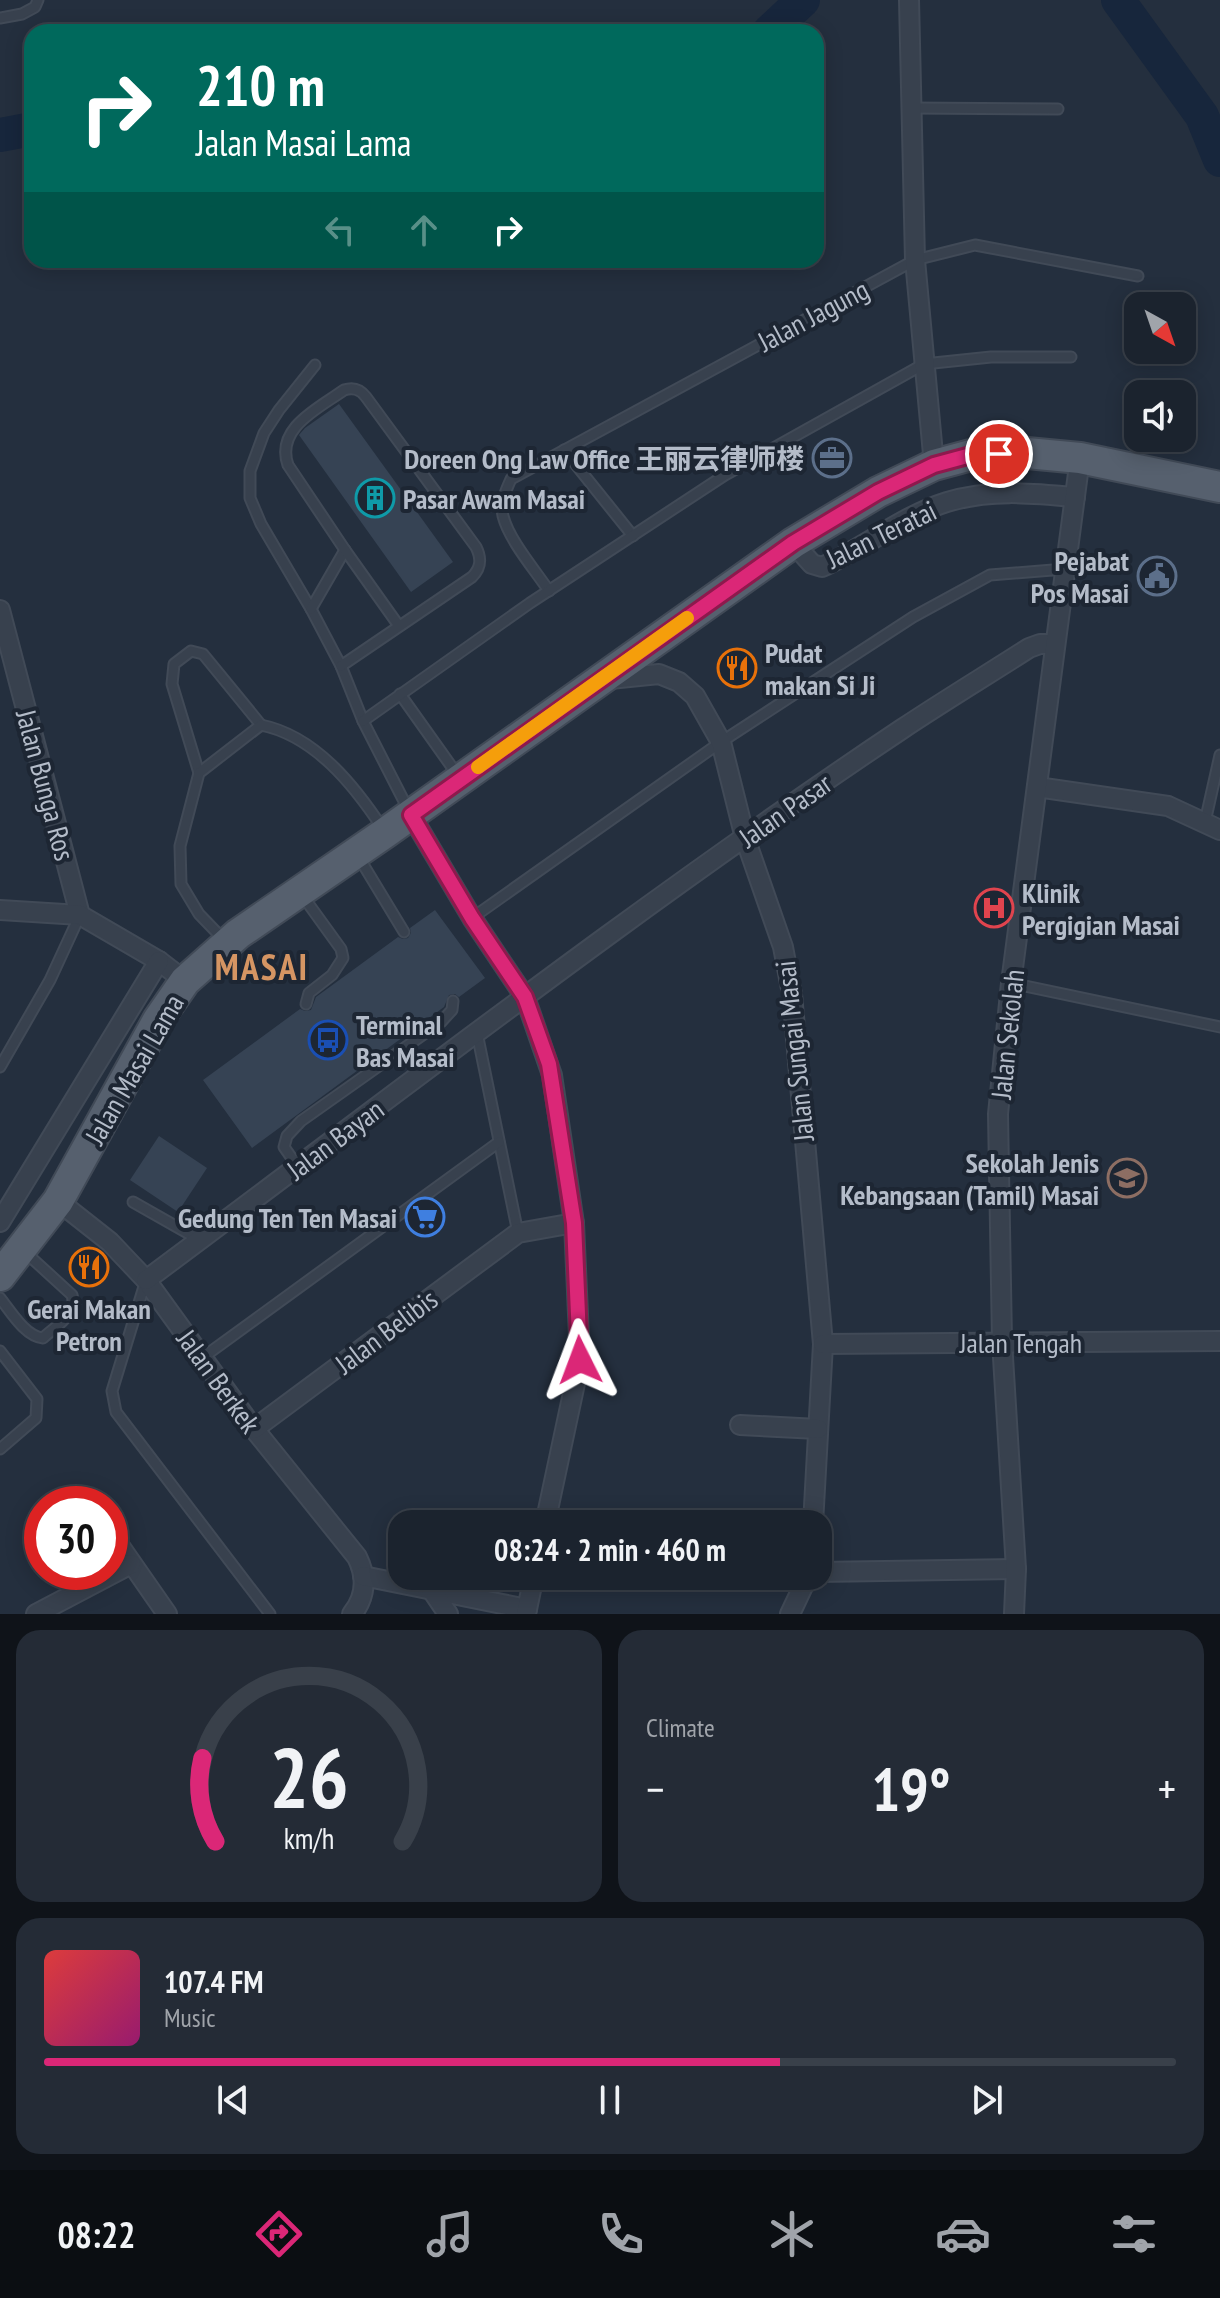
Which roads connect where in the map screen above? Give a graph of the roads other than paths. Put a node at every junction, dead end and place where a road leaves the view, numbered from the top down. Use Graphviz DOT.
graph roads {
  1 [pos="38,0"];
  2 [pos="909,0"];
  3 [pos="0,18"];
  4 [pos="911,108"];
  5 [pos="1058,109"];
  6 [pos="915,260"];
  7 [pos="1138,276"];
  8 [pos="1071,357"];
  9 [pos="924,364"];
  10 [pos="315,365"];
  11 [pos="564,450"];
  12 [pos="1080,458"];
  13 [pos="934,465"];
  14 [pos="1220,487"];
  15 [pos="1075,497"];
  16 [pos="633,536"];
  17 [pos="793,543"];
  18 [pos="345,550"];
  19 [pos="1065,569"];
  20 [pos="549,591"];
  21 [pos="311,609"];
  22 [pos="0,610"];
  23 [pos="399,626"];
  24 [pos="1055,644"];
  25 [pos="6,656"];
  26 [pos="341,666"];
  27 [pos="599,680"];
  28 [pos="400,694"];
  29 [pos="363,721"];
  30 [pos="261,725"];
  31 [pos="721,742"];
  32 [pos="1220,755"];
  33 [pos="199,773"];
  34 [pos="461,779"];
  35 [pos="1037,787"];
  36 [pos="411,815"];
  37 [pos="1212,826"];
  38 [pos="385,833"];
  39 [pos="745,838"];
  40 [pos="356,853"];
  41 [pos="300,892"];
  42 [pos="0,910"];
  43 [pos="80,915"];
  44 [pos="472,918"];
  45 [pos="404,932"];
  46 [pos="227,944"];
  47 [pos="159,961"];
  48 [pos="185,981"];
  49 [pos="1011,983"];
  50 [pos="525,997"];
  51 [pos="453,1001"];
  52 [pos="306,1004"];
  53 [pos="1220,1027"];
  54 [pos="477,1033"];
  55 [pos="0,1067"];
  56 [pos="499,1142"];
  57 [pos="298,1167"];
  58 [pos="58,1201"];
  59 [pos="133,1202"];
  60 [pos="0,1222"];
  61 [pos="574,1223"];
  62 [pos="518,1233"];
  63 [pos="200,1240"];
  64 [pos="9,1258"];
  65 [pos="146,1280"];
  66 [pos="0,1298"];
  67 [pos="1002,1341"];
  68 [pos="1220,1341"];
  69 [pos="823,1344"];
  70 [pos="0,1351"];
  71 [pos="202,1358"];
  72 [pos="740,1425"];
  73 [pos="254,1429"];
  74 [pos="818,1429"];
  75 [pos="0,1449"];
  76 [pos="548,1510"];
  77 [pos="814,1510"];
  78 [pos="128,1559"];
  79 [pos="131,1564"];
  80 [pos="1016,1569"];
  81 [pos="832,1572"];
  82 [pos="363,1576"];
  83 [pos="388,1581"];
  84 [pos="432,1590"];
  85 [pos="435,1590"];
  86 [pos="531,1590"];
  87 [pos="801,1590"];
  88 [pos="527,1612"];
  89 [pos="36,1614"];
  90 [pos="167,1614"];
  91 [pos="270,1614"];
  92 [pos="352,1614"];
  93 [pos="448,1614"];
  94 [pos="790,1614"];
  95 [pos="1014,1614"];
  1 -- 3 [label="lane"];
  2 -- 4 [label="street"];
  4 -- 5 [label="lane"];
  4 -- 6 [label="street"];
  6 -- 7 [label="lane, Jalan Jagung"];
  6 -- 9 [label="street"];
  6 -- 11 [label="lane, Jalan Jagung"];
  8 -- 9 [label="lane"];
  9 -- 13 [label="street"];
  9 -- 16 [label="lane"];
  10 -- 21 [label="lane"];
  11 -- 16 [label="lane"];
  11 -- 20 [label="lane, Jalan Jagung"];
  12 -- 13 [label="main road, Jalan Masai Lama"];
  12 -- 14 [label="main road, Jalan Masai Lama"];
  12 -- 15 [label="street, Jalan Sekolah"];
  13 -- 17 [label="main road, Jalan Masai Lama"];
  15 -- 17 [label="street, Jalan Teratai"];
  15 -- 19 [label="street, Jalan Sekolah"];
  16 -- 20 [label="lane"];
  17 -- 27 [label="main road, Jalan Masai Lama"];
  18 -- 21 [label="lane"];
  18 -- 23 [label="lane"];
  18 -- 23 [label="lane"];
  19 -- 24 [label="street, Jalan Sekolah"];
  19 -- 31 [label="lane"];
  20 -- 28 [label="lane"];
  21 -- 26 [label="lane"];
  22 -- 25 [label="street, Jalan Bunga Ros"];
  23 -- 26 [label="lane"];
  24 -- 35 [label="street, Jalan Sekolah"];
  24 -- 39 [label="street, Jalan Pasar"];
  25 -- 43 [label="street, Jalan Bunga Ros"];
  26 -- 29 [label="lane"];
  27 -- 31 [label="street, Jalan Sungai Masai"];
  27 -- 34 [label="main road, Jalan Masai Lama"];
  28 -- 29 [label="lane"];
  28 -- 34 [label="lane"];
  29 -- 36 [label="lane"];
  30 -- 33 [label="lane"];
  30 -- 33 [label="lane"];
  30 -- 38 [label="lane"];
  31 -- 39 [label="street, Jalan Sungai Masai"];
  31 -- 44 [label="lane"];
  32 -- 37 [label="lane"];
  33 -- 46 [label="lane"];
  34 -- 36 [label="main road, Jalan Masai Lama"];
  35 -- 37 [label="street"];
  35 -- 49 [label="street, Jalan Sekolah"];
  36 -- 38 [label="main road, Jalan Masai Lama"];
  36 -- 44 [label="street"];
  38 -- 40 [label="main road, Jalan Masai Lama"];
  39 -- 50 [label="street, Jalan Pasar"];
  39 -- 69 [label="street, Jalan Sungai Masai"];
  40 -- 41 [label="main road, Jalan Masai Lama"];
  40 -- 45 [label="lane"];
  41 -- 46 [label="main road, Jalan Masai Lama"];
  41 -- 52 [label="lane"];
  42 -- 43 [label="street"];
  43 -- 47 [label="street"];
  43 -- 55 [label="lane"];
  44 -- 50 [label="street"];
  46 -- 48 [label="main road, Jalan Masai Lama"];
  47 -- 48 [label="street"];
  47 -- 60 [label="street"];
  48 -- 58 [label="main road, Jalan Masai Lama"];
  49 -- 53 [label="lane"];
  49 -- 67 [label="street, Jalan Sekolah"];
  50 -- 54 [label="street, Jalan Bayan"];
  50 -- 61 [label="street"];
  51 -- 57 [label="lane"];
  54 -- 56 [label="lane"];
  54 -- 57 [label="street, Jalan Bayan"];
  56 -- 62 [label="lane"];
  56 -- 71 [label="lane"];
  57 -- 63 [label="street, Jalan Bayan"];
  58 -- 64 [label="main road, Jalan Masai Lama"];
  58 -- 65 [label="street, Jalan Berkek"];
  59 -- 63 [label="lane"];
  61 -- 62 [label="street, Jalan Belibis"];
  61 -- 76 [label="street"];
  62 -- 73 [label="street, Jalan Belibis"];
  63 -- 65 [label="street, Jalan Bayan"];
  64 -- 66 [label="lane"];
  65 -- 71 [label="street, Jalan Berkek"];
  65 -- 91 [label="lane"];
  67 -- 68 [label="street, Jalan Tengah"];
  67 -- 69 [label="street, Jalan Tengah"];
  67 -- 80 [label="street, Jalan Sekolah"];
  69 -- 74 [label="street, Jalan Sungai Masai"];
  70 -- 75 [label="lane"];
  71 -- 73 [label="street, Jalan Berkek"];
  72 -- 74 [label="street"];
  73 -- 82 [label="street, Jalan Berkek"];
  74 -- 77 [label="street, Jalan Sungai Masai"];
  78 -- 79 [label="street"];
  79 -- 89 [label="street"];
  79 -- 90 [label="street"];
  80 -- 81 [label="street"];
  80 -- 95 [label="street, Jalan Sekolah"];
  82 -- 83 [label="street"];
  82 -- 92 [label="street"];
  84 -- 93 [label="street"];
  85 -- 88 [label="street"];
  86 -- 88 [label="street"];
  87 -- 94 [label="street"];
}
